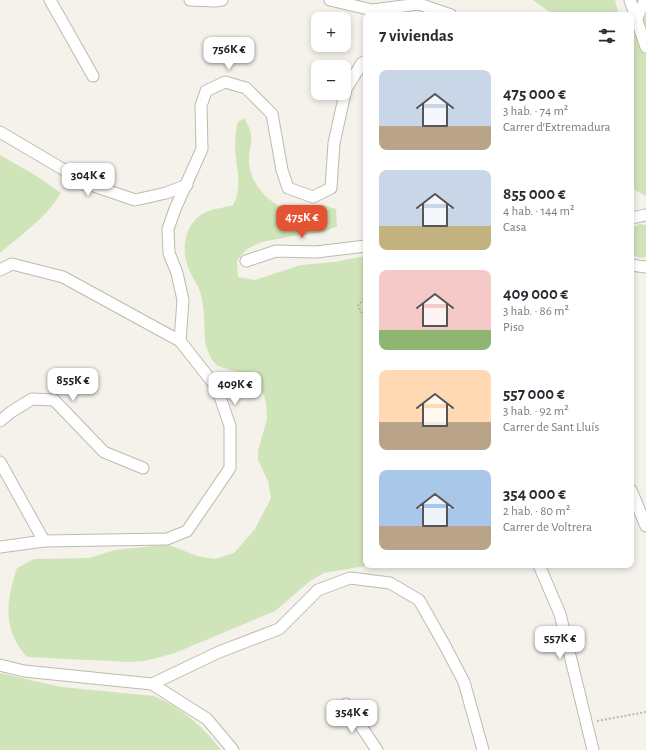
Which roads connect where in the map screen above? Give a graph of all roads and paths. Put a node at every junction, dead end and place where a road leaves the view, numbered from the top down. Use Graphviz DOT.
graph roads {
  1 [pos="50,0"];
  2 [pos="190,0"];
  3 [pos="222,0"];
  4 [pos="330,0"];
  5 [pos="630,0"];
  6 [pos="645,0"];
  7 [pos="442,12"];
  8 [pos="634,12"];
  9 [pos="634,13"];
  10 [pos="636,20"];
  11 [pos="646,47"];
  12 [pos="363,62"];
  13 [pos="93,76"];
  14 [pos="0,132"];
  15 [pos="187,184"];
  16 [pos="646,215"];
  17 [pos="634,217"];
  18 [pos="363,246"];
  19 [pos="246,261"];
  20 [pos="634,265"];
  21 [pos="646,267"];
  22 [pos="0,270"];
  23 [pos="363,299"];
  24 [pos="363,315"];
  25 [pos="180,341"];
  26 [pos="0,422"];
  27 [pos="0,462"];
  28 [pos="143,468"];
  29 [pos="634,497"];
  30 [pos="646,526"];
  31 [pos="44,541"];
  32 [pos="0,547"];
  33 [pos="540,568"];
  34 [pos="0,665"];
  35 [pos="152,684"];
  36 [pos="346,704"];
  37 [pos="646,712"];
  38 [pos="588,724"];
  39 [pos="233,750"];
  40 [pos="377,750"];
  41 [pos="483,750"];
  42 [pos="593,750"];
  1 -- 13 [label="street"];
  2 -- 3 [label="street"];
  4 -- 7 [label="street"];
  5 -- 8 [label="street"];
  6 -- 10 [label="street"];
  9 -- 10 [label="street"];
  10 -- 11 [label="street"];
  12 -- 15 [label="street"];
  14 -- 15 [label="street"];
  15 -- 25 [label="street"];
  16 -- 17 [label="street"];
  18 -- 19 [label="street"];
  20 -- 21 [label="street"];
  22 -- 25 [label="street"];
  23 -- 24 [label="path"];
  25 -- 31 [label="street"];
  26 -- 28 [label="street"];
  27 -- 31 [label="street"];
  29 -- 30 [label="street"];
  31 -- 32 [label="street"];
  33 -- 38 [label="street"];
  34 -- 35 [label="street"];
  35 -- 39 [label="street"];
  35 -- 41 [label="street"];
  36 -- 40 [label="street"];
  37 -- 38 [label="path"];
  38 -- 42 [label="street"];
}
